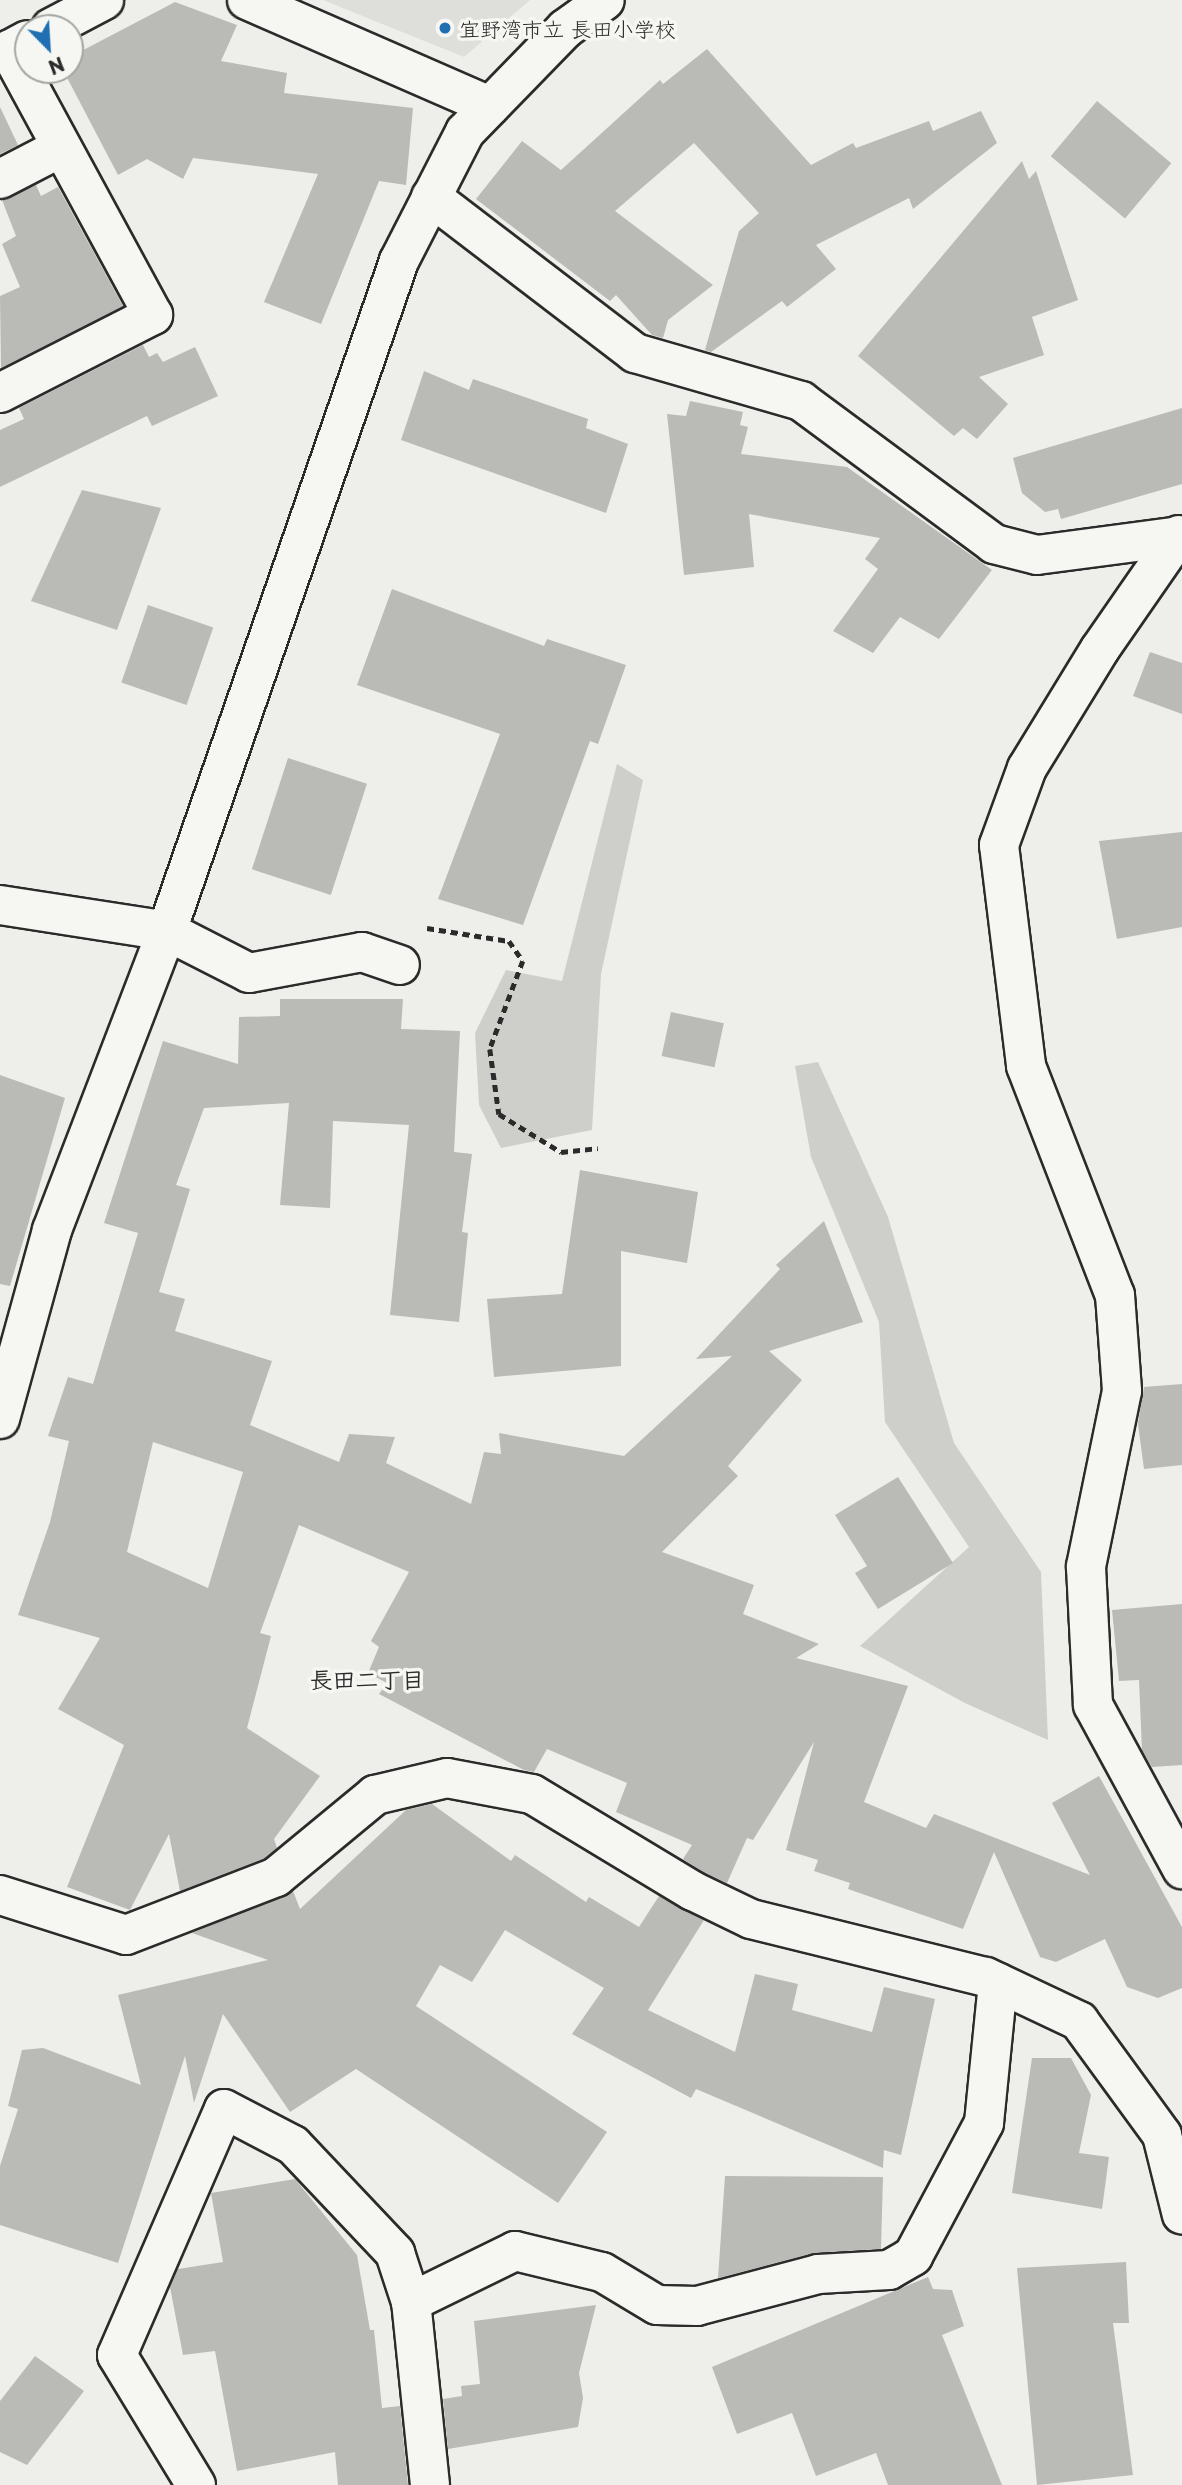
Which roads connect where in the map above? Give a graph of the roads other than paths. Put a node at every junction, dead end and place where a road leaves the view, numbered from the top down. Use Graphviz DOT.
graph roads {
  1 [pos="104,0"];
  2 [pos="247,0"];
  3 [pos="605,0"];
  4 [pos="78,14"];
  5 [pos="27,84"];
  6 [pos="490,106"];
  7 [pos="60,148"];
  8 [pos="0,179"];
  9 [pos="431,197"];
  10 [pos="0,393"];
  11 [pos="1180,535"];
  12 [pos="0,905"];
  13 [pos="167,931"];
  14 [pos="400,965"];
  15 [pos="0,1419"];
  16 [pos="1182,1869"];
  17 [pos="0,1895"];
  18 [pos="998,1983"];
  19 [pos="1182,2215"];
  20 [pos="411,2302"];
  21 [pos="196,2485"];
  22 [pos="430,2485"];
  1 -- 4 [label="street"];
  2 -- 6 [label="street"];
  3 -- 6 [label="street"];
  5 -- 7 [label="street"];
  6 -- 9 [label="street"];
  7 -- 8 [label="street"];
  7 -- 10 [label="street"];
  9 -- 11 [label="street"];
  9 -- 13 [label="street"];
  11 -- 16 [label="street"];
  12 -- 13 [label="street"];
  13 -- 14 [label="street"];
  13 -- 15 [label="street"];
  17 -- 18 [label="street"];
  18 -- 19 [label="street"];
  18 -- 20 [label="street"];
  20 -- 21 [label="street"];
  20 -- 22 [label="street"];
}
